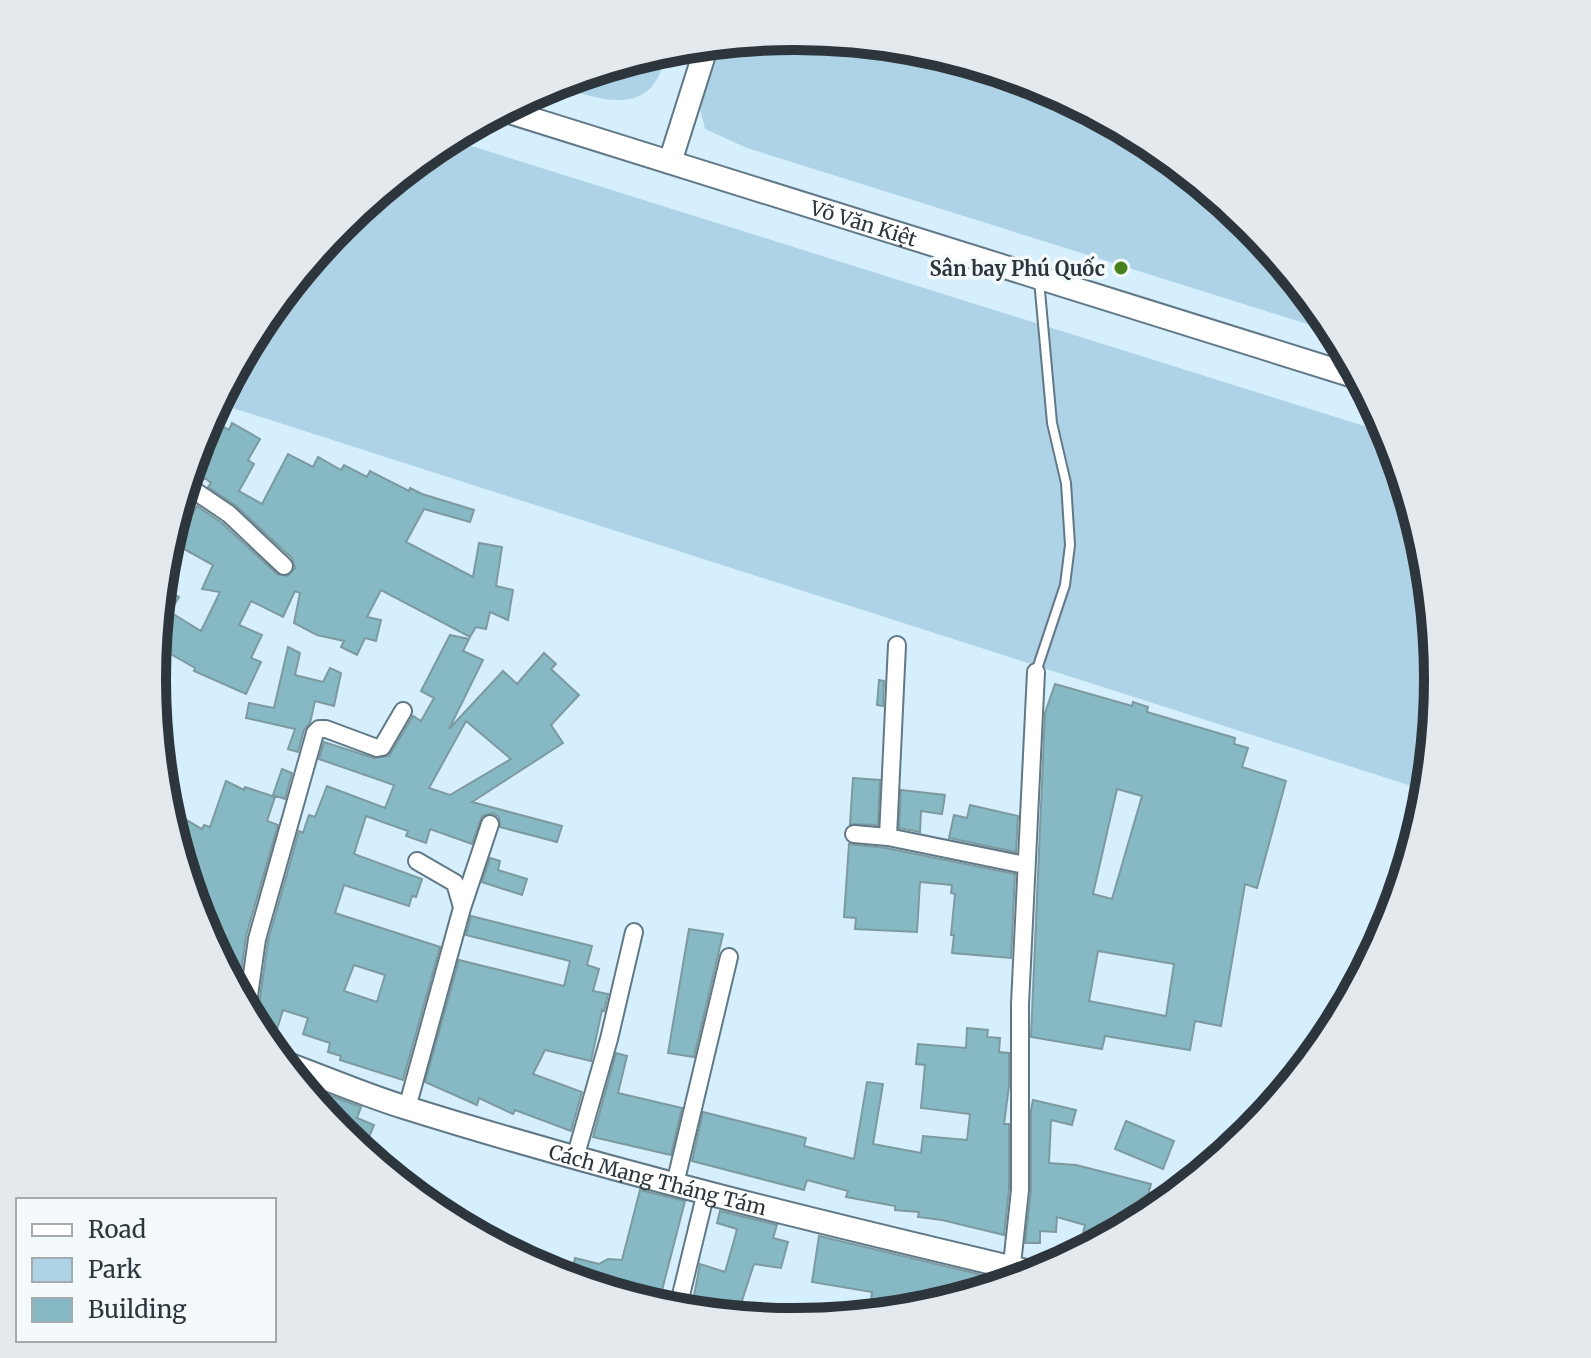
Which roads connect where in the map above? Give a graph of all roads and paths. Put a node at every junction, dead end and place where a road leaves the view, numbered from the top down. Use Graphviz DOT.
graph roads {
  1 [pos="703,57"];
  2 [pos="518,115"];
  3 [pos="670,162"];
  4 [pos="1039,276"];
  5 [pos="1344,373"];
  6 [pos="196,491"];
  7 [pos="284,566"];
  8 [pos="897,645"];
  9 [pos="1036,672"];
  10 [pos="403,711"];
  11 [pos="490,824"];
  12 [pos="854,834"];
  13 [pos="888,837"];
  14 [pos="417,861"];
  15 [pos="1025,865"];
  16 [pos="462,908"];
  17 [pos="634,932"];
  18 [pos="729,957"];
  19 [pos="250,991"];
  20 [pos="306,1074"];
  21 [pos="407,1108"];
  22 [pos="575,1158"];
  23 [pos="675,1184"];
  24 [pos="706,1192"];
  25 [pos="1011,1270"];
  26 [pos="1003,1273"];
  27 [pos="681,1297"];
  1 -- 3 [label="street"];
  2 -- 3 [label="street, Võ Văn Kiệt"];
  3 -- 4 [label="street, Võ Văn Kiệt"];
  4 -- 5 [label="street, Võ Văn Kiệt"];
  4 -- 9 [label="lane"];
  6 -- 7 [label="street"];
  8 -- 13 [label="street"];
  9 -- 15 [label="street"];
  10 -- 19 [label="street"];
  11 -- 16 [label="street"];
  12 -- 13 [label="street"];
  13 -- 15 [label="street"];
  14 -- 16 [label="street"];
  15 -- 25 [label="street"];
  16 -- 21 [label="street"];
  17 -- 22 [label="street"];
  18 -- 23 [label="street"];
  20 -- 21 [label="street, Cách Mạng Tháng Tám"];
  21 -- 22 [label="street, Cách Mạng Tháng Tám"];
  22 -- 23 [label="street, Cách Mạng Tháng Tám"];
  23 -- 24 [label="street, Cách Mạng Tháng Tám"];
  24 -- 26 [label="street, Cách Mạng Tháng Tám"];
  24 -- 27 [label="street"];
}
